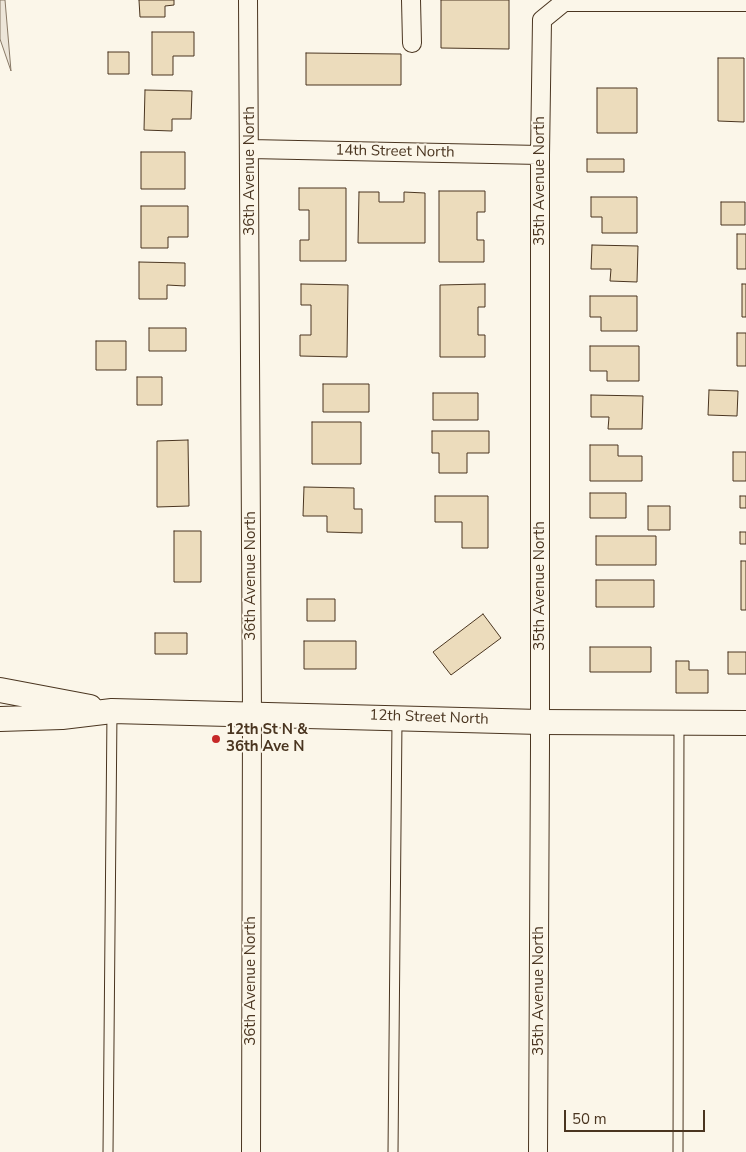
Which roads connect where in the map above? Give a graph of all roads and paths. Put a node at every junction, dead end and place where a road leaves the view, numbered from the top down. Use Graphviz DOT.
graph roads {
  1 [pos="248,0"];
  2 [pos="411,0"];
  3 [pos="746,2"];
  4 [pos="412,43"];
  5 [pos="250,149"];
  6 [pos="540,154"];
  7 [pos="0,690"];
  8 [pos="112,711"];
  9 [pos="252,714"];
  10 [pos="398,717"];
  11 [pos="0,719"];
  12 [pos="540,722"];
  13 [pos="678,723"];
  14 [pos="746,723"];
  15 [pos="108,1152"];
  16 [pos="251,1152"];
  17 [pos="392,1152"];
  18 [pos="538,1152"];
  19 [pos="678,1152"];
  1 -- 5 [label="street, 36th Avenue North"];
  2 -- 4 [label="street"];
  3 -- 6 [label="street, 35th Avenue North"];
  5 -- 6 [label="street, 14th Street North"];
  5 -- 9 [label="street, 36th Avenue North"];
  6 -- 12 [label="street, 35th Avenue North"];
  7 -- 8 [label="street, 12th Street North"];
  8 -- 9 [label="street, 12th Street North"];
  8 -- 11 [label="street, 12th Street North"];
  8 -- 15 [label="lane"];
  9 -- 10 [label="street, 12th Street North"];
  9 -- 16 [label="street, 36th Avenue North"];
  10 -- 12 [label="street, 12th Street North"];
  10 -- 17 [label="lane"];
  12 -- 13 [label="street, 12th Street North"];
  12 -- 18 [label="street, 35th Avenue North"];
  13 -- 14 [label="street, 12th Street North"];
  13 -- 19 [label="lane"];
}
